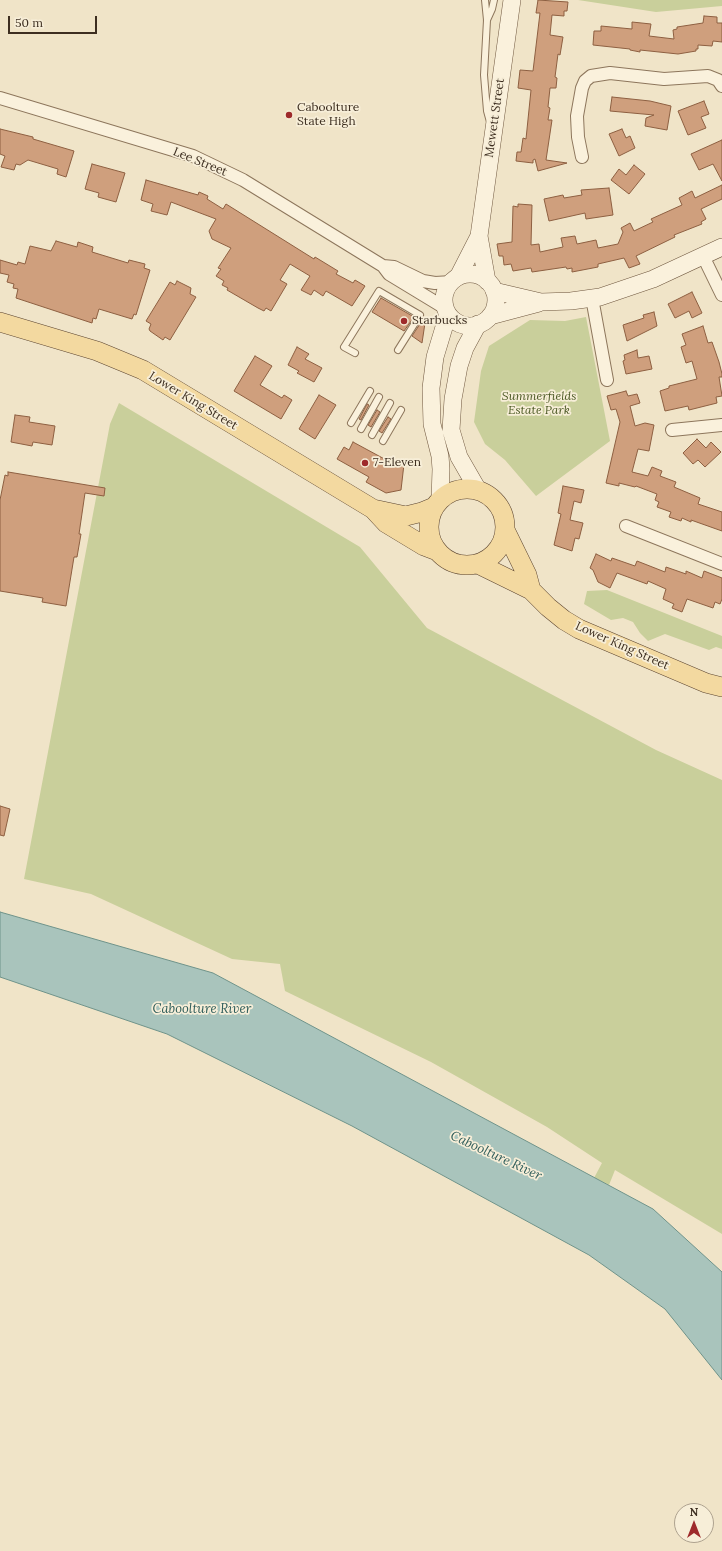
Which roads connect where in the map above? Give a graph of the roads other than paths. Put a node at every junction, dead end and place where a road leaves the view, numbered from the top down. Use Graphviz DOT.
graph roads {
  1 [pos="485,0"];
  2 [pos="494,0"];
  3 [pos="512,0"];
  4 [pos="486,20"];
  5 [pos="722,86"];
  6 [pos="0,98"];
  7 [pos="493,135"];
  8 [pos="582,157"];
  9 [pos="479,236"];
  10 [pos="722,247"];
  11 [pos="702,256"];
  12 [pos="383,266"];
  13 [pos="455,280"];
  14 [pos="490,286"];
  15 [pos="722,295"];
  16 [pos="592,298"];
  17 [pos="541,302"];
  18 [pos="447,311"];
  19 [pos="484,320"];
  20 [pos="0,322"];
  21 [pos="398,350"];
  22 [pos="355,353"];
  23 [pos="607,380"];
  24 [pos="370,391"];
  25 [pos="379,397"];
  26 [pos="390,403"];
  27 [pos="401,410"];
  28 [pos="351,423"];
  29 [pos="722,425"];
  30 [pos="361,429"];
  31 [pos="672,430"];
  32 [pos="372,435"];
  33 [pos="383,441"];
  34 [pos="478,490"];
  35 [pos="437,503"];
  36 [pos="373,509"];
  37 [pos="626,526"];
  38 [pos="505,530"];
  39 [pos="437,551"];
  40 [pos="478,564"];
  41 [pos="722,564"];
  42 [pos="531,590"];
  43 [pos="722,687"];
  1 -- 4 [label="lane"];
  2 -- 4 [label="lane"];
  3 -- 7 [label="main road, Mewett Street"];
  4 -- 7 [label="lane"];
  5 -- 8 [label="street"];
  6 -- 12 [label="street, Lee Street"];
  7 -- 9 [label="main road, Mewett Street"];
  9 -- 13 [label="main road, Mewett Street"];
  9 -- 14 [label="main road, Mewett Street"];
  10 -- 11 [label="main road"];
  11 -- 15 [label="street"];
  11 -- 16 [label="main road"];
  12 -- 13 [label="street, Lee Street"];
  12 -- 18 [label="street, Lee Street"];
  13 -- 14 [label="main road"];
  13 -- 18 [label="main road"];
  14 -- 17 [label="main road"];
  14 -- 19 [label="main road"];
  16 -- 17 [label="main road"];
  16 -- 23 [label="street"];
  17 -- 19 [label="main road"];
  18 -- 19 [label="main road"];
  18 -- 35 [label="main road"];
  19 -- 34 [label="main road"];
  20 -- 36 [label="main road, Lower King Street"];
  21 -- 22 [label="lane"];
  24 -- 28 [label="lane"];
  25 -- 30 [label="lane"];
  26 -- 32 [label="lane"];
  27 -- 33 [label="lane"];
  29 -- 31 [label="street"];
  34 -- 35 [label="main road"];
  34 -- 38 [label="main road"];
  35 -- 36 [label="main road"];
  35 -- 39 [label="main road"];
  36 -- 39 [label="main road"];
  37 -- 41 [label="street"];
  38 -- 40 [label="main road"];
  38 -- 42 [label="main road, Lower King Street"];
  39 -- 40 [label="main road"];
  40 -- 42 [label="main road, Lower King Street"];
  42 -- 43 [label="main road, Lower King Street"];
}
